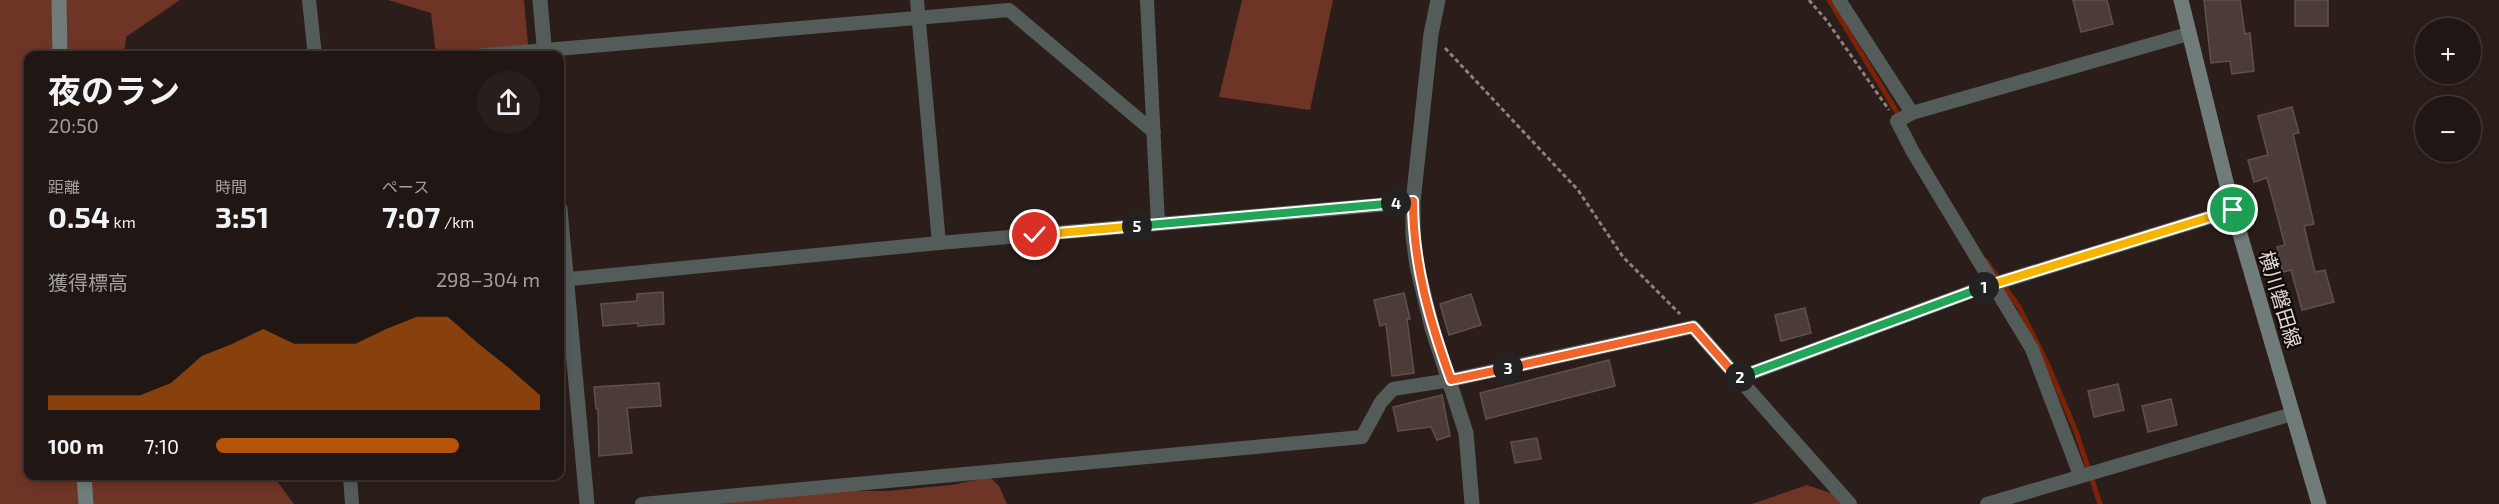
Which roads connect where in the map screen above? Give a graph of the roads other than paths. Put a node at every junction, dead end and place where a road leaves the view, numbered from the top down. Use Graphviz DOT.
graph roads {
  1 [pos="59,0"];
  2 [pos="309,0"];
  3 [pos="540,0"];
  4 [pos="917,0"];
  5 [pos="1147,0"];
  6 [pos="1438,0"];
  7 [pos="1839,0"];
  8 [pos="2181,0"];
  9 [pos="918,19"];
  10 [pos="2188,34"];
  11 [pos="60,51"];
  12 [pos="314,51"];
  13 [pos="545,51"];
  14 [pos="556,51"];
  15 [pos="1911,114"];
  16 [pos="1154,132"];
  17 [pos="1413,201"];
  18 [pos="2233,210"];
  19 [pos="1158,224"];
  20 [pos="939,243"];
  21 [pos="564,280"];
  22 [pos="1993,284"];
  23 [pos="564,289"];
  24 [pos="1738,378"];
  25 [pos="1451,380"];
  26 [pos="2292,414"];
  27 [pos="2080,475"];
  28 [pos="84,480"];
  29 [pos="350,480"];
  30 [pos="86,504"];
  31 [pos="352,504"];
  32 [pos="587,504"];
  33 [pos="642,504"];
  34 [pos="1472,504"];
  35 [pos="1850,504"];
  36 [pos="1987,504"];
  37 [pos="2319,504"];
  1 -- 11 [label="main road"];
  2 -- 12 [label="street"];
  3 -- 13 [label="street"];
  4 -- 9 [label="street"];
  5 -- 16 [label="street"];
  6 -- 17 [label="street"];
  7 -- 15 [label="street"];
  8 -- 10 [label="main road, 横川磐田線"];
  9 -- 14 [label="street"];
  9 -- 16 [label="street"];
  9 -- 20 [label="street"];
  10 -- 15 [label="street"];
  10 -- 18 [label="main road, 横川磐田線"];
  15 -- 22 [label="street"];
  16 -- 19 [label="street"];
  17 -- 19 [label="street"];
  17 -- 25 [label="street"];
  18 -- 22 [label="street"];
  18 -- 26 [label="main road, 横川磐田線"];
  19 -- 20 [label="street"];
  20 -- 21 [label="street"];
  22 -- 24 [label="street"];
  22 -- 27 [label="street"];
  23 -- 32 [label="street"];
  24 -- 25 [label="street"];
  24 -- 35 [label="street"];
  25 -- 33 [label="street"];
  25 -- 34 [label="street"];
  26 -- 27 [label="street"];
  26 -- 37 [label="main road, 横川磐田線"];
  27 -- 36 [label="street"];
  28 -- 30 [label="main road"];
  29 -- 31 [label="street"];
}
